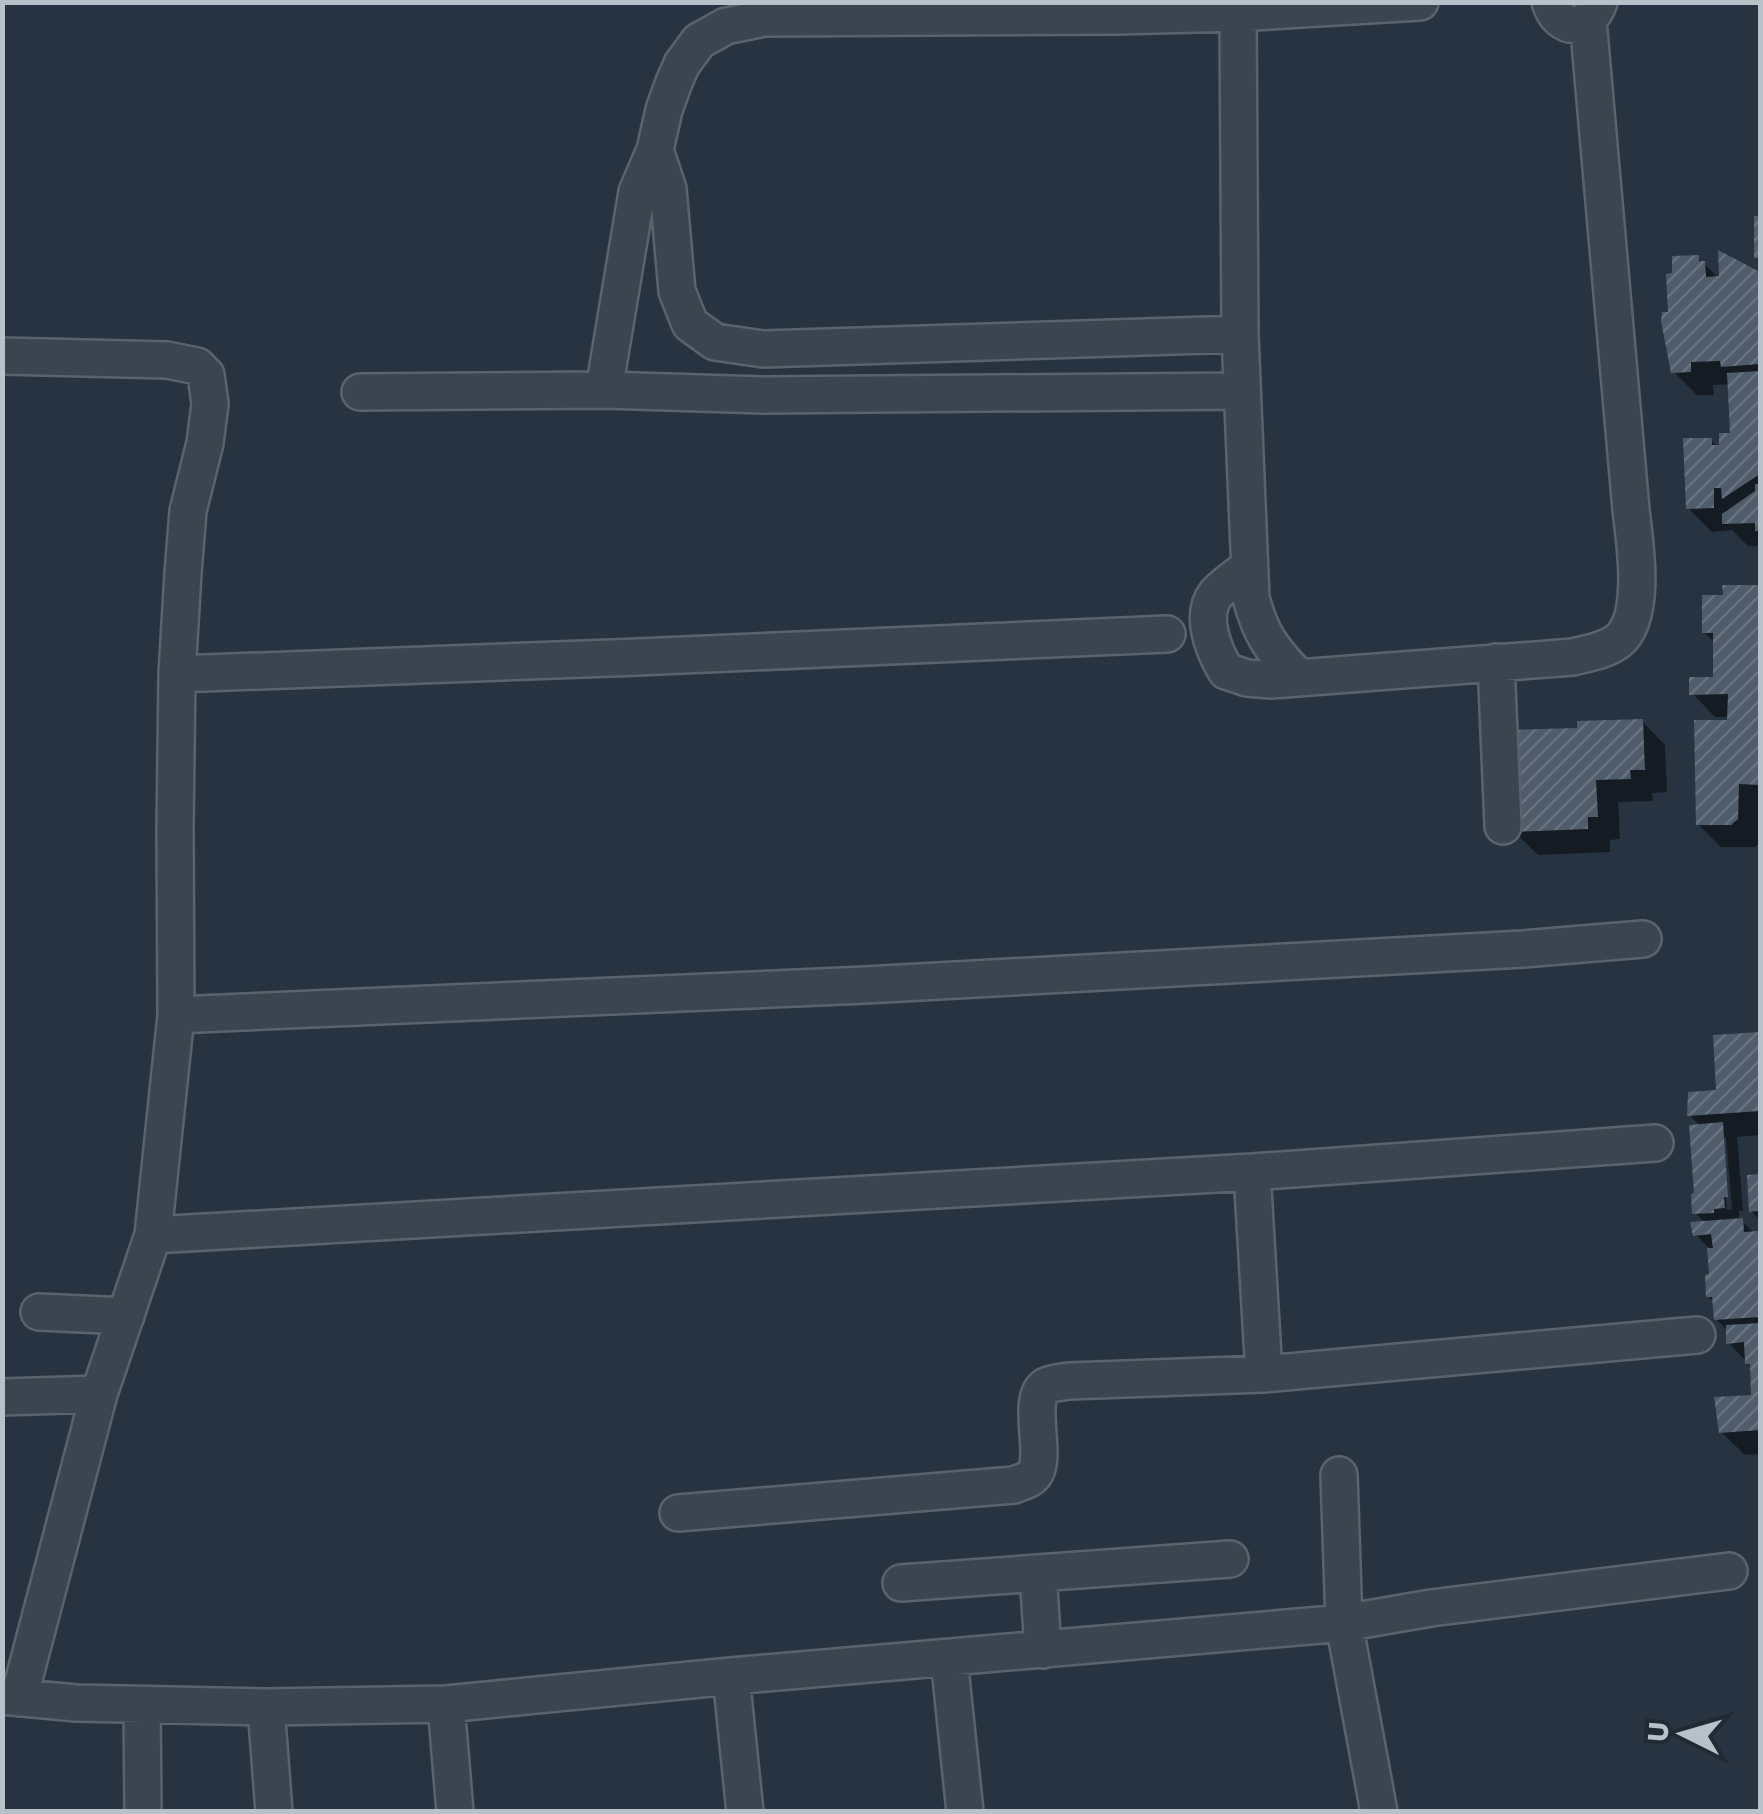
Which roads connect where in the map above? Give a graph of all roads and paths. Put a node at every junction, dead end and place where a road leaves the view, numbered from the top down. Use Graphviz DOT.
graph roads {
  1 [pos="1420,2"];
  2 [pos="1550,2"];
  3 [pos="1593,12"];
  4 [pos="1238,13"];
  5 [pos="655,150"];
  6 [pos="630,229"];
  7 [pos="673,235"];
  8 [pos="1240,334"];
  9 [pos="763,349"];
  10 [pos="2,356"];
  11 [pos="604,390"];
  12 [pos="1242,390"];
  13 [pos="360,392"];
  14 [pos="763,395"];
  15 [pos="1248,568"];
  16 [pos="1167,634"];
  17 [pos="1496,662"];
  18 [pos="177,674"];
  19 [pos="1298,677"];
  20 [pos="1502,826"];
  21 [pos="1643,939"];
  22 [pos="176,1015"];
  23 [pos="1655,1143"];
  24 [pos="1252,1172"];
  25 [pos="153,1235"];
  26 [pos="39,1312"];
  27 [pos="126,1316"];
  28 [pos="1697,1334"];
  29 [pos="1264,1374"];
  30 [pos="100,1394"];
  31 [pos="2,1397"];
  32 [pos="1339,1475"];
  33 [pos="678,1513"];
  34 [pos="1230,1558"];
  35 [pos="1729,1571"];
  36 [pos="1038,1573"];
  37 [pos="901,1582"];
  38 [pos="1344,1623"];
  39 [pos="1043,1650"];
  40 [pos="949,1658"];
  41 [pos="731,1676"];
  42 [pos="11,1697"];
  43 [pos="446,1704"];
  44 [pos="142,1705"];
  45 [pos="266,1707"];
  46 [pos="144,1812"];
  47 [pos="274,1812"];
  48 [pos="455,1812"];
  49 [pos="745,1812"];
  50 [pos="965,1812"];
  51 [pos="1379,1812"];
  1 -- 4 [label="street"];
  2 -- 3 [label="street"];
  3 -- 17 [label="street"];
  4 -- 5 [label="street"];
  4 -- 8 [label="street"];
  5 -- 6 [label="street"];
  5 -- 7 [label="street"];
  6 -- 7 [label="street"];
  6 -- 11 [label="street"];
  7 -- 9 [label="street"];
  8 -- 9 [label="street"];
  8 -- 12 [label="street"];
  9 -- 14 [label="street"];
  10 -- 18 [label="street"];
  11 -- 13 [label="street"];
  11 -- 14 [label="street"];
  12 -- 14 [label="street"];
  12 -- 15 [label="street"];
  15 -- 19 [label="street"];
  15 -- 19 [label="street"];
  16 -- 18 [label="street"];
  17 -- 19 [label="street"];
  17 -- 20 [label="street"];
  18 -- 22 [label="street"];
  21 -- 22 [label="street"];
  22 -- 25 [label="street"];
  23 -- 24 [label="street"];
  24 -- 25 [label="street"];
  24 -- 29 [label="street"];
  25 -- 27 [label="street"];
  26 -- 27 [label="street"];
  27 -- 30 [label="street"];
  28 -- 29 [label="street"];
  29 -- 33 [label="street"];
  30 -- 31 [label="street"];
  30 -- 42 [label="street"];
  32 -- 38 [label="street"];
  34 -- 36 [label="street"];
  35 -- 38 [label="street"];
  36 -- 37 [label="street"];
  36 -- 39 [label="street"];
  38 -- 39 [label="street"];
  38 -- 51 [label="street"];
  39 -- 40 [label="street"];
  40 -- 41 [label="street"];
  40 -- 50 [label="street"];
  41 -- 43 [label="street"];
  41 -- 49 [label="street"];
  42 -- 44 [label="street"];
  43 -- 45 [label="street"];
  43 -- 48 [label="street"];
  44 -- 45 [label="street"];
  44 -- 46 [label="street"];
  45 -- 47 [label="street"];
}
